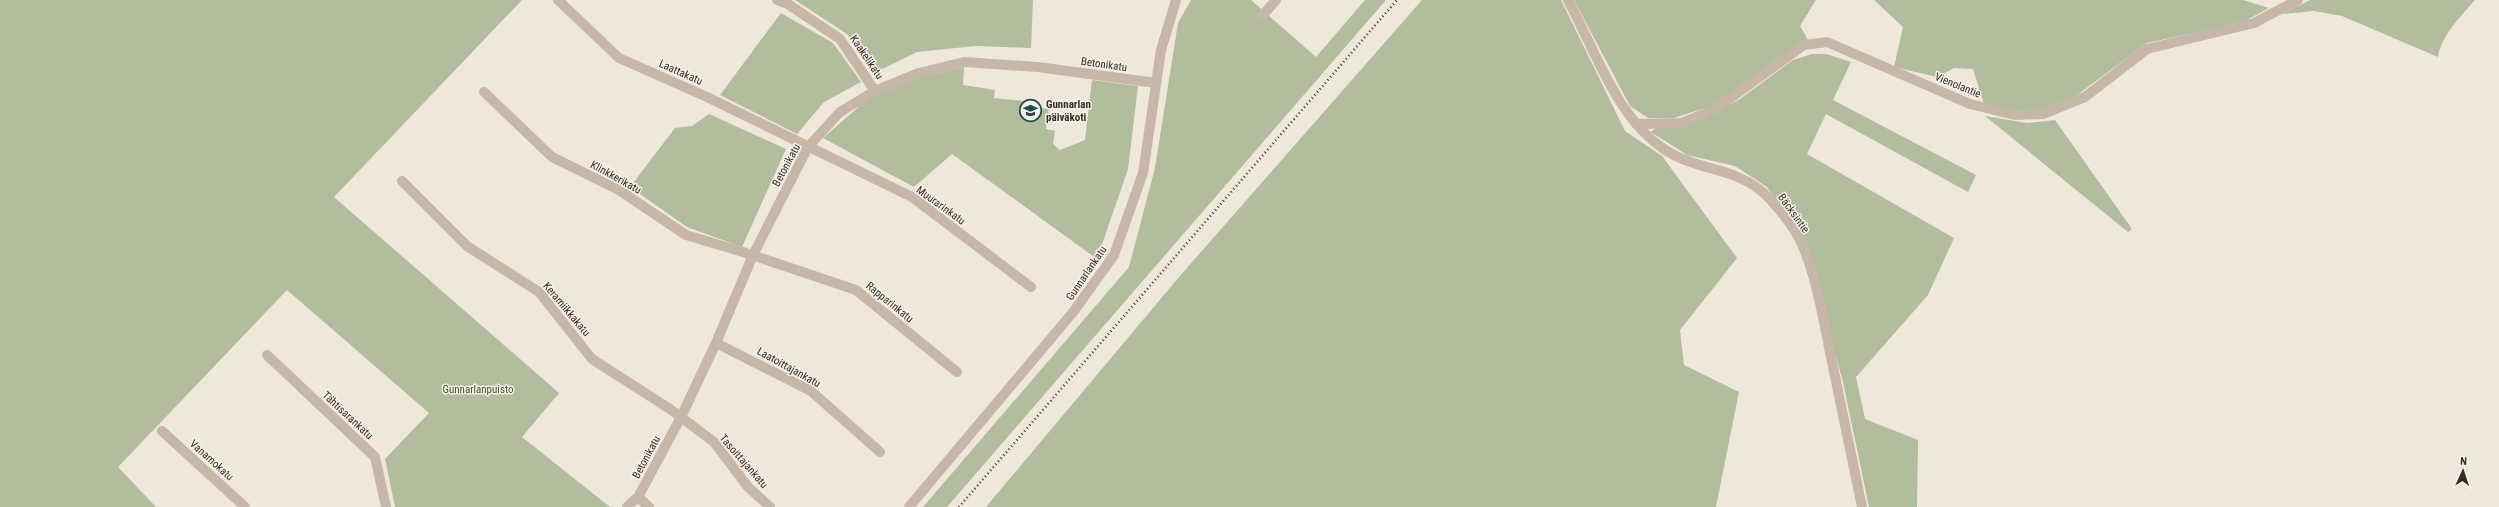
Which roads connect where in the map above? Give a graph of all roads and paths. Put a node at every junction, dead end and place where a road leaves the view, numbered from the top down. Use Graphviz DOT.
graph roads {
  1 [pos="558,0"];
  2 [pos="777,0"];
  3 [pos="1176,0"];
  4 [pos="1276,0"];
  5 [pos="1568,0"];
  6 [pos="2298,0"];
  7 [pos="789,2"];
  8 [pos="1262,16"];
  9 [pos="1156,84"];
  10 [pos="874,91"];
  11 [pos="484,92"];
  12 [pos="1636,124"];
  13 [pos="808,147"];
  14 [pos="402,181"];
  15 [pos="753,256"];
  16 [pos="1031,287"];
  17 [pos="716,343"];
  18 [pos="267,355"];
  19 [pos="957,372"];
  20 [pos="680,417"];
  21 [pos="162,431"];
  22 [pos="880,452"];
  23 [pos="638,497"];
  24 [pos="245,507"];
  25 [pos="386,507"];
  26 [pos="627,507"];
  27 [pos="649,507"];
  28 [pos="770,507"];
  29 [pos="908,507"];
  30 [pos="1862,507"];
  1 -- 13 [label="street, Laattakatu"];
  2 -- 7 [label="street, Kaakelikatu"];
  3 -- 9 [label="street, Gunnarlankatu"];
  4 -- 8 [label="street"];
  5 -- 12 [label="street, Bäcksintie"];
  6 -- 12 [label="street, Vienolantie"];
  7 -- 10 [label="street, Kaakelikatu"];
  9 -- 10 [label="street, Betonikatu"];
  9 -- 29 [label="street, Gunnarlankatu"];
  10 -- 13 [label="street, Betonikatu"];
  11 -- 15 [label="street, Klinkkerikatu"];
  12 -- 30 [label="street, Bäcksintie"];
  13 -- 15 [label="street, Betonikatu"];
  13 -- 16 [label="street, Muurarinkatu"];
  14 -- 20 [label="street, Keramiikkakatu"];
  15 -- 17 [label="street, Betonikatu"];
  15 -- 19 [label="street, Rapparinkatu"];
  17 -- 20 [label="street, Betonikatu"];
  17 -- 22 [label="street, Laatoittajankatu"];
  18 -- 25 [label="street, Tähtisarankatu"];
  20 -- 23 [label="street, Betonikatu"];
  20 -- 28 [label="street, Tasoittajankatu"];
  21 -- 24 [label="street, Vanamokatu"];
  23 -- 26 [label="street, Betonikatu"];
  23 -- 27 [label="street"];
}
